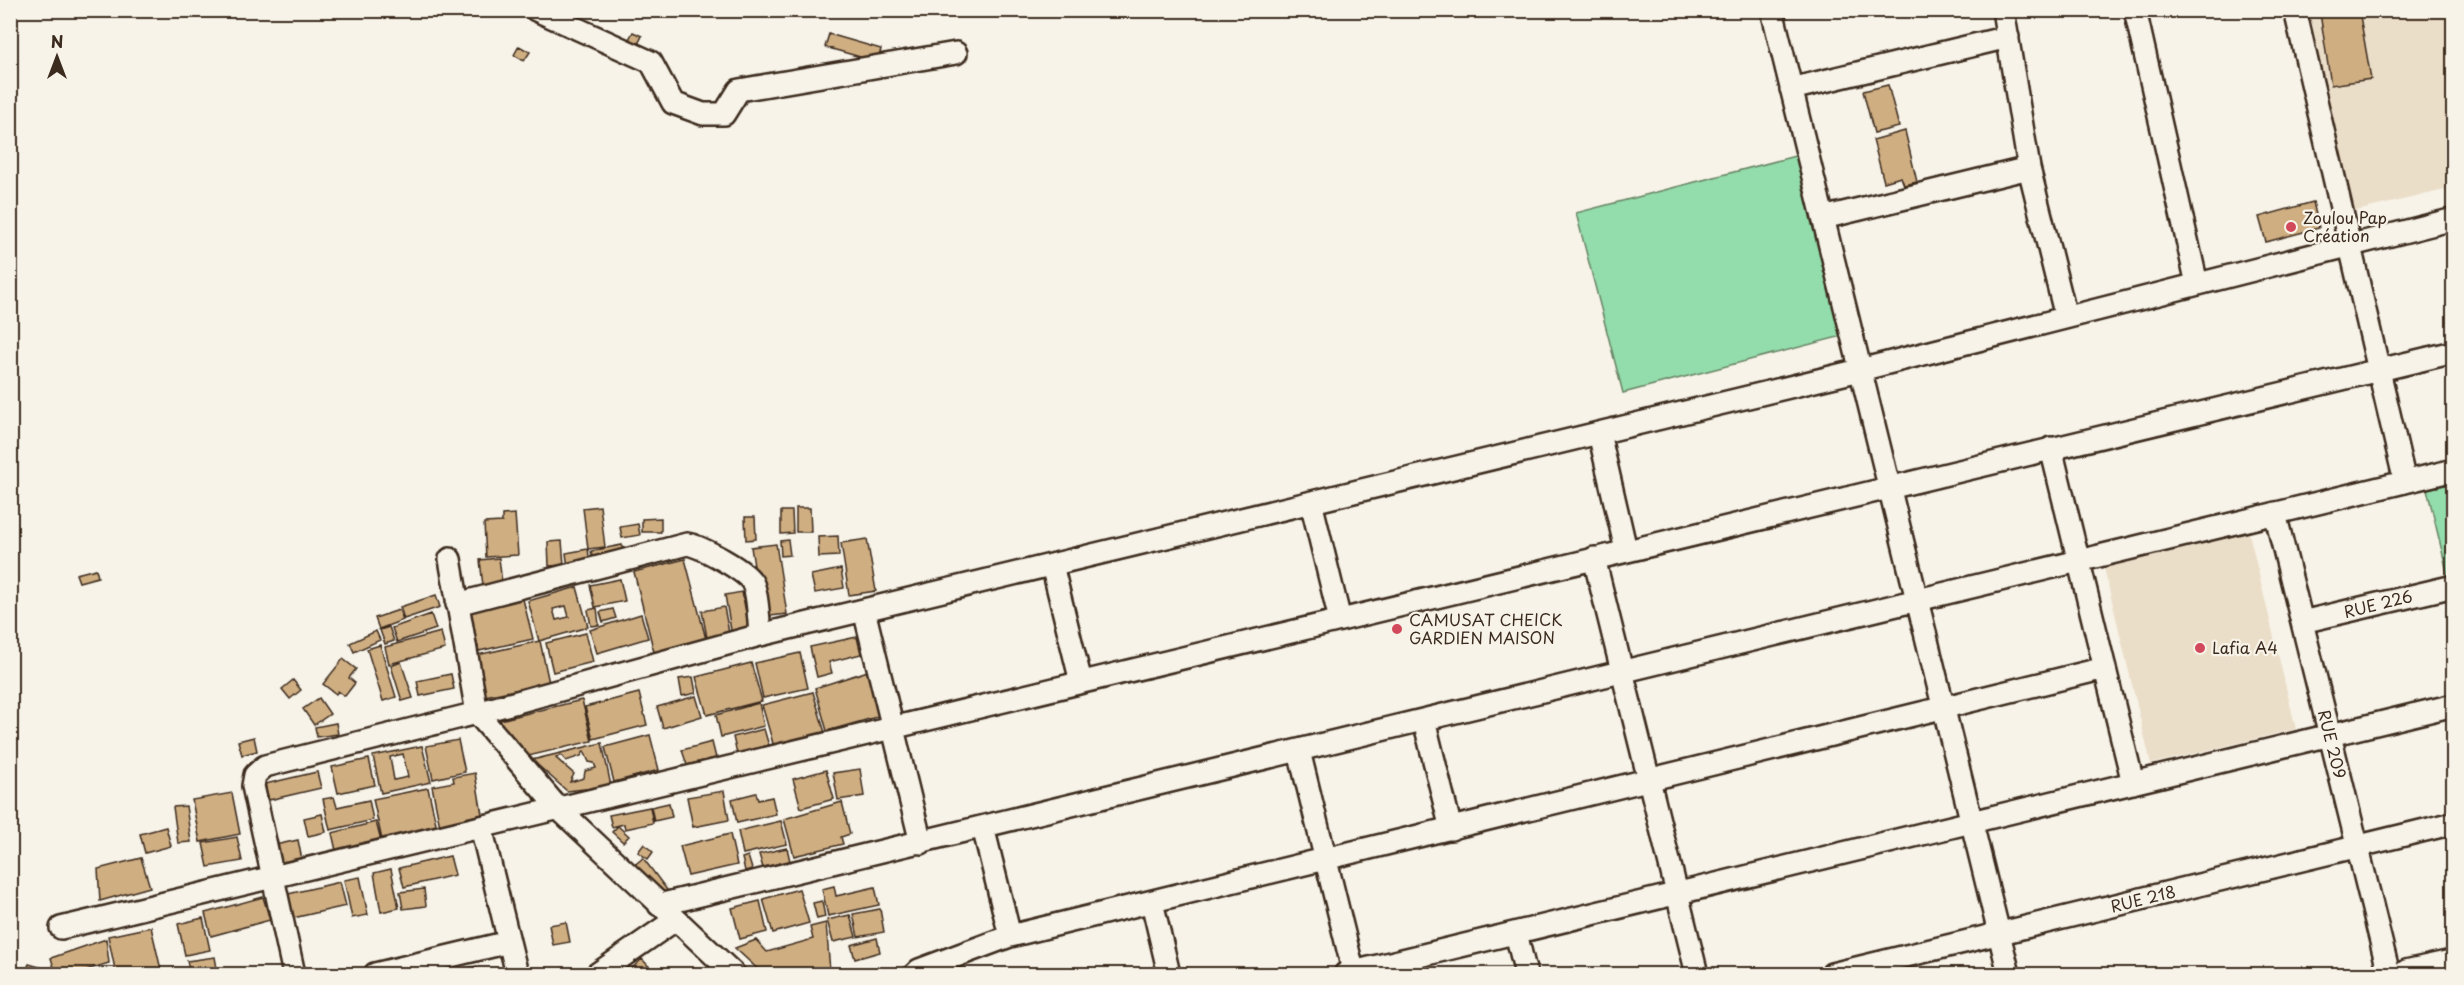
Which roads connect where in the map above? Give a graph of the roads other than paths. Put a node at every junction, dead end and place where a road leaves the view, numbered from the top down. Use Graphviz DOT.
graph roads {
  1 [pos="536,10"];
  2 [pos="1772,10"];
  3 [pos="2003,10"];
  4 [pos="2135,10"];
  5 [pos="2295,10"];
  6 [pos="2008,37"];
  7 [pos="956,53"];
  8 [pos="1791,89"];
  9 [pos="2029,168"];
  10 [pos="1823,218"];
  11 [pos="2454,219"];
  12 [pos="2349,247"];
  13 [pos="2197,284"];
  14 [pos="2066,317"];
  15 [pos="2454,352"];
  16 [pos="1860,370"];
  17 [pos="2380,370"];
  18 [pos="1599,433"];
  19 [pos="2051,448"];
  20 [pos="2454,470"];
  21 [pos="2405,482"];
  22 [pos="1889,487"];
  23 [pos="1311,502"];
  24 [pos="2275,513"];
  25 [pos="1626,550"];
  26 [pos="1594,558"];
  27 [pos="450,559"];
  28 [pos="2079,561"];
  29 [pos="1052,565"];
  30 [pos="2454,586"];
  31 [pos="1917,600"];
  32 [pos="457,604"];
  33 [pos="864,610"];
  34 [pos="1340,620"];
  35 [pos="2302,622"];
  36 [pos="760,635"];
  37 [pos="2105,668"];
  38 [pos="1622,672"];
  39 [pos="1081,682"];
  40 [pos="2454,705"];
  41 [pos="1944,708"];
  42 [pos="477,712"];
  43 [pos="1424,720"];
  44 [pos="893,727"];
  45 [pos="2330,735"];
  46 [pos="1299,751"];
  47 [pos="1648,780"];
  48 [pos="2133,783"];
  49 [pos="558,808"];
  50 [pos="1972,822"];
  51 [pos="2454,823"];
  52 [pos="481,827"];
  53 [pos="983,827"];
  54 [pos="1450,829"];
  55 [pos="921,843"];
  56 [pos="2357,847"];
  57 [pos="1326,859"];
  58 [pos="272,877"];
  59 [pos="1676,894"];
  60 [pos="1152,902"];
  61 [pos="659,905"];
  62 [pos="675,920"];
  63 [pos="61,928"];
  64 [pos="1516,933"];
  65 [pos="1999,934"];
  66 [pos="1010,936"];
  67 [pos="509,942"];
  68 [pos="2454,963"];
  69 [pos="1351,974"];
  70 [pos="294,975"];
  71 [pos="375,975"];
  72 [pos="517,975"];
  73 [pos="597,975"];
  74 [pos="734,975"];
  75 [pos="915,975"];
  76 [pos="1169,975"];
  77 [pos="1526,975"];
  78 [pos="1696,975"];
  79 [pos="1832,975"];
  80 [pos="2009,975"];
  81 [pos="2389,975"];
  82 [pos="2408,975"];
  1 -- 7 [label="street"];
  2 -- 8 [label="street"];
  3 -- 6 [label="street"];
  4 -- 13 [label="street"];
  5 -- 12 [label="street"];
  6 -- 8 [label="street"];
  6 -- 9 [label="street"];
  8 -- 10 [label="street"];
  9 -- 10 [label="street"];
  9 -- 14 [label="street"];
  10 -- 16 [label="street"];
  11 -- 12 [label="street"];
  12 -- 13 [label="street"];
  12 -- 17 [label="street"];
  13 -- 14 [label="street"];
  14 -- 16 [label="street"];
  15 -- 17 [label="street"];
  16 -- 18 [label="street"];
  16 -- 22 [label="street"];
  17 -- 19 [label="street"];
  17 -- 21 [label="street"];
  18 -- 23 [label="street"];
  18 -- 25 [label="street"];
  19 -- 22 [label="street"];
  19 -- 28 [label="street"];
  20 -- 21 [label="street"];
  21 -- 24 [label="street"];
  22 -- 25 [label="street"];
  22 -- 31 [label="street"];
  23 -- 29 [label="street"];
  23 -- 34 [label="street"];
  24 -- 28 [label="street"];
  24 -- 35 [label="street, RUE 209"];
  25 -- 26 [label="street"];
  26 -- 34 [label="street"];
  26 -- 38 [label="street"];
  27 -- 32 [label="street"];
  28 -- 31 [label="street"];
  28 -- 37 [label="street"];
  29 -- 33 [label="street"];
  29 -- 39 [label="street"];
  30 -- 35 [label="street, RUE 226"];
  31 -- 38 [label="street"];
  31 -- 41 [label="street"];
  32 -- 36 [label="street"];
  32 -- 42 [label="street"];
  33 -- 36 [label="street"];
  33 -- 44 [label="street"];
  34 -- 39 [label="street"];
  35 -- 45 [label="street, RUE 209"];
  36 -- 42 [label="street"];
  37 -- 41 [label="street"];
  37 -- 48 [label="street"];
  38 -- 43 [label="street"];
  38 -- 47 [label="street"];
  39 -- 44 [label="street"];
  40 -- 45 [label="street"];
  41 -- 47 [label="street"];
  41 -- 50 [label="street"];
  42 -- 49 [label="street"];
  42 -- 58 [label="street"];
  43 -- 46 [label="street"];
  43 -- 54 [label="street"];
  44 -- 49 [label="street"];
  44 -- 55 [label="street"];
  45 -- 48 [label="street"];
  45 -- 56 [label="street, RUE 209"];
  46 -- 53 [label="street"];
  46 -- 57 [label="street"];
  47 -- 54 [label="street"];
  47 -- 59 [label="street"];
  48 -- 50 [label="street"];
  49 -- 52 [label="street"];
  49 -- 61 [label="street"];
  50 -- 59 [label="street"];
  50 -- 65 [label="street"];
  51 -- 56 [label="street, RUE 218"];
  52 -- 58 [label="street"];
  52 -- 67 [label="street"];
  53 -- 55 [label="street"];
  53 -- 66 [label="street"];
  54 -- 57 [label="street"];
  55 -- 61 [label="street"];
  56 -- 65 [label="street, RUE 218"];
  56 -- 81 [label="street, RUE 209"];
  57 -- 60 [label="street"];
  57 -- 69 [label="street"];
  58 -- 63 [label="street"];
  58 -- 70 [label="street"];
  59 -- 64 [label="street"];
  59 -- 78 [label="street"];
  60 -- 66 [label="street"];
  60 -- 76 [label="street"];
  61 -- 62 [label="street"];
  62 -- 73 [label="street"];
  62 -- 74 [label="street"];
  64 -- 69 [label="street"];
  64 -- 77 [label="street"];
  65 -- 79 [label="street, RUE 218"];
  65 -- 80 [label="street"];
  66 -- 75 [label="street"];
  67 -- 71 [label="street"];
  67 -- 72 [label="street"];
  68 -- 82 [label="street"];
}
